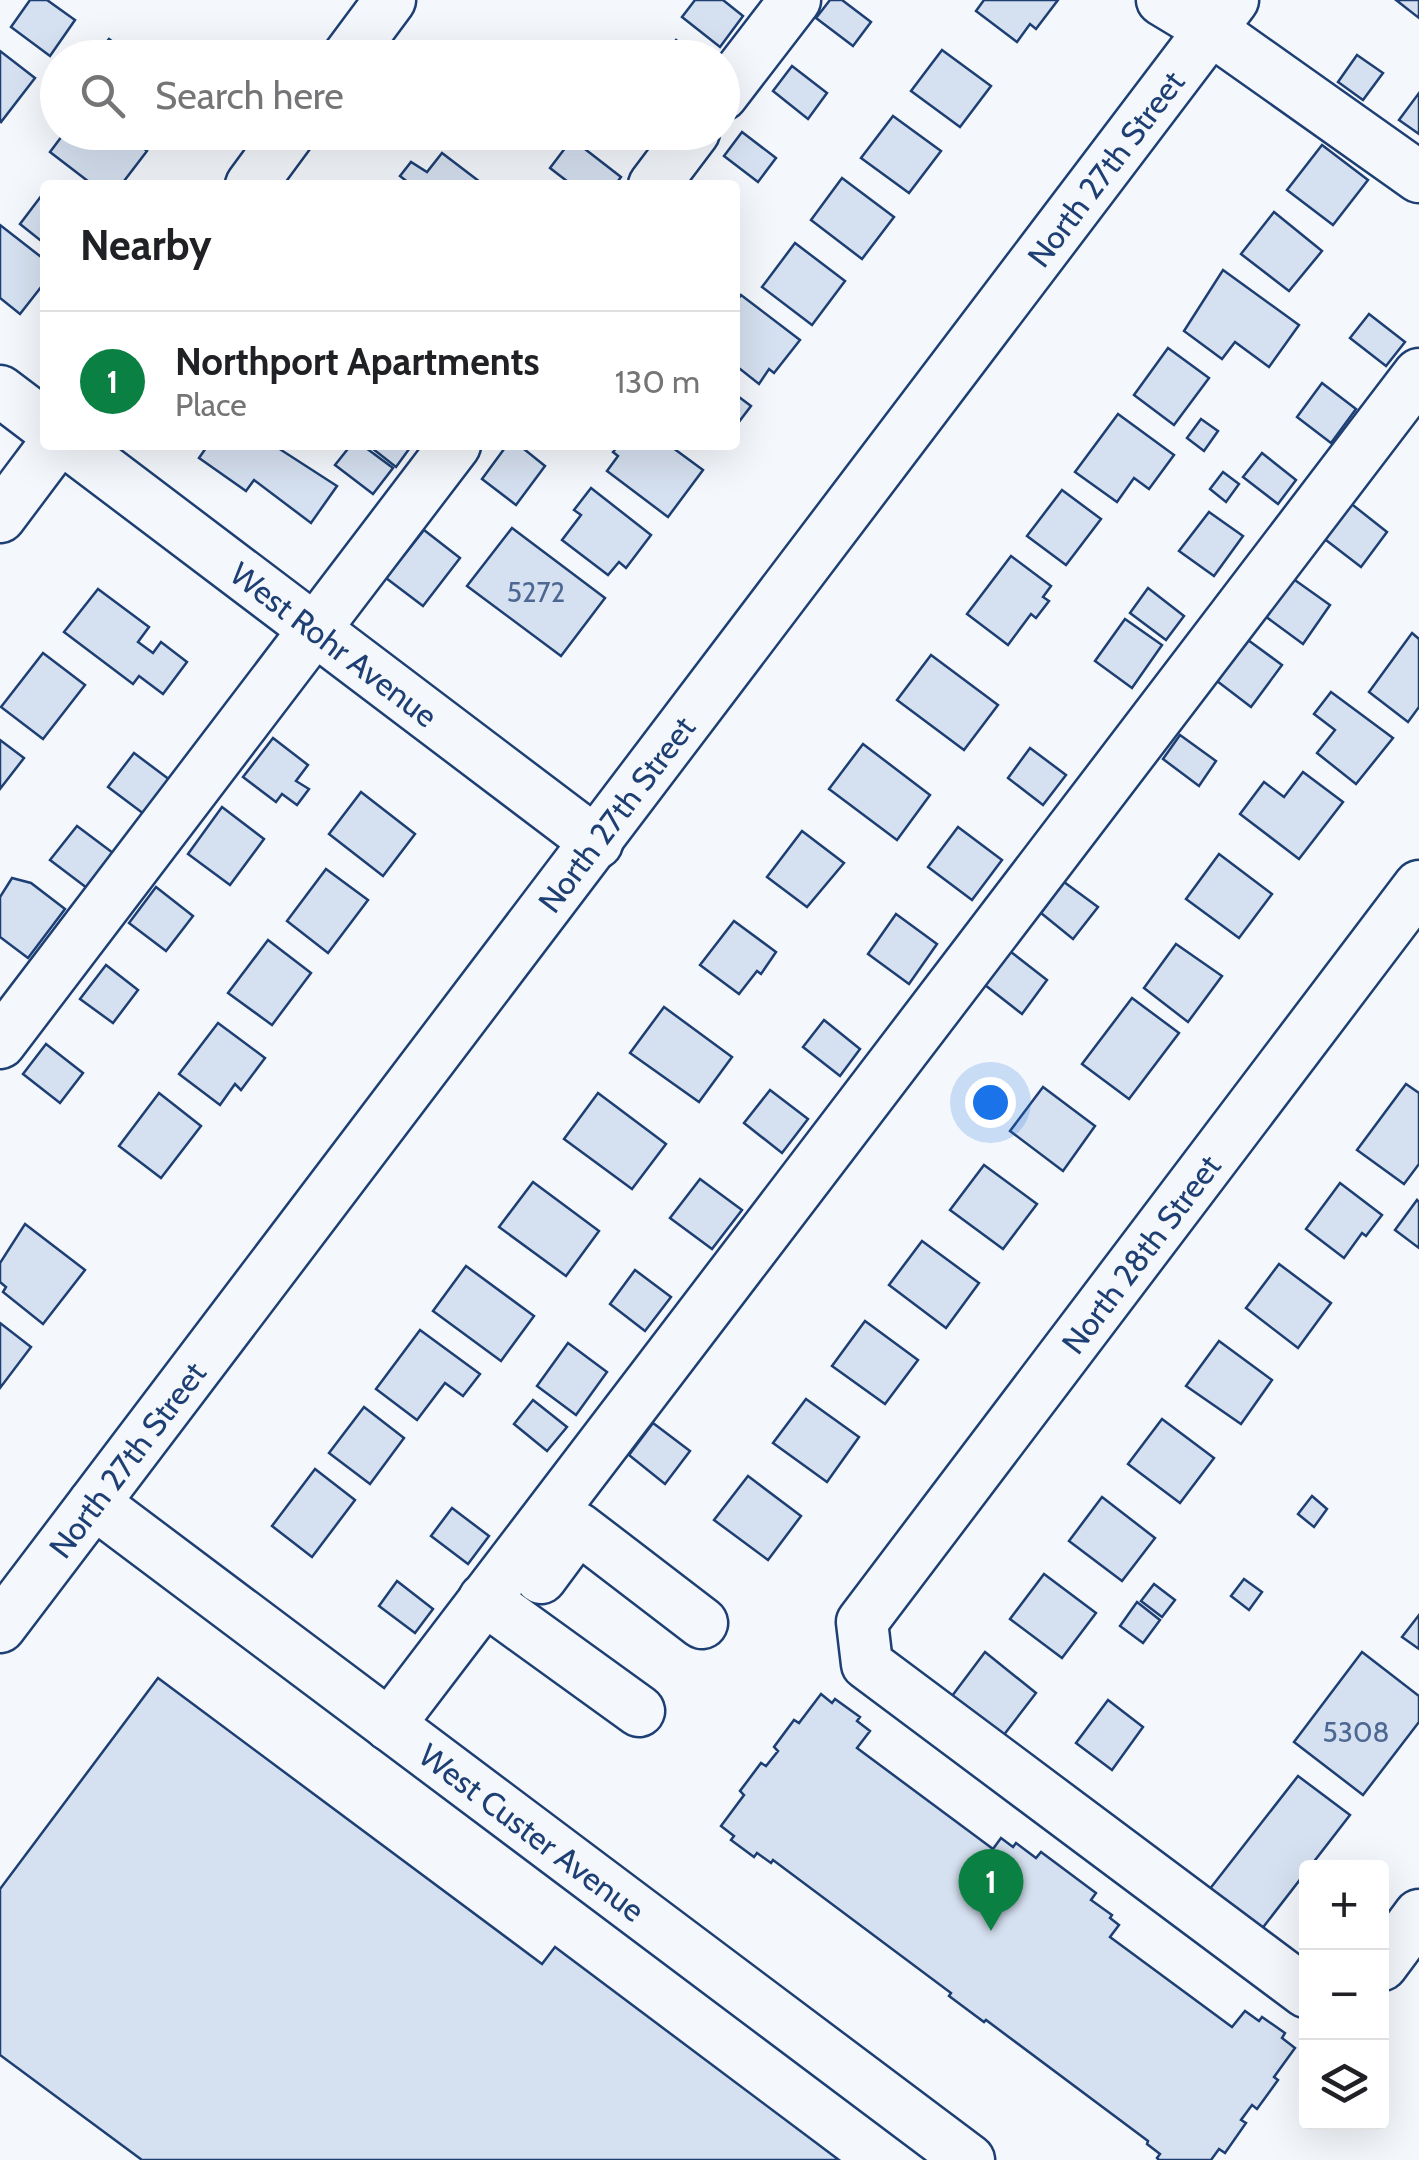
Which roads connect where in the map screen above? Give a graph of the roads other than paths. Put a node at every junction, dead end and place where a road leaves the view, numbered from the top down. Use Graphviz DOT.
graph roads {
  1 [pos="390,0"];
  2 [pos="795,0"];
  3 [pos="1162,0"];
  4 [pos="1222,15"];
  5 [pos="360,40"];
  6 [pos="740,72"];
  7 [pos="277,150"];
  8 [pos="680,150"];
  9 [pos="1419,177"];
  10 [pos="255,180"];
  11 [pos="658,180"];
  12 [pos="1419,374"];
  13 [pos="0,391"];
  14 [pos="40,421"];
  15 [pos="50,450"];
  16 [pos="78,450"];
  17 [pos="451,450"];
  18 [pos="0,517"];
  19 [pos="316,628"];
  20 [pos="597,843"];
  21 [pos="1419,886"];
  22 [pos="0,1042"];
  23 [pos="94,1504"];
  24 [pos="566,1518"];
  25 [pos="498,1609"];
  26 [pos="702,1622"];
  27 [pos="0,1627"];
  28 [pos="638,1711"];
  29 [pos="389,1725"];
  30 [pos="1419,1915"];
  31 [pos="1389,1955"];
  32 [pos="1299,1987"];
  33 [pos="969,2160"];
  1 -- 5 [label="street"];
  2 -- 6 [label="street"];
  3 -- 4 [label="street"];
  4 -- 9 [label="street"];
  4 -- 20 [label="street, North 27th Street"];
  7 -- 10 [label="street"];
  8 -- 11 [label="street"];
  12 -- 24 [label="street"];
  13 -- 14 [label="street"];
  15 -- 18 [label="street"];
  16 -- 19 [label="street, West Rohr Avenue"];
  17 -- 19 [label="street"];
  19 -- 20 [label="street, West Rohr Avenue"];
  19 -- 22 [label="street"];
  20 -- 23 [label="street, North 27th Street"];
  21 -- 32 [label="street, North 28th Street"];
  23 -- 27 [label="street, North 27th Street"];
  23 -- 29 [label="street, West Custer Avenue"];
  24 -- 25 [label="street"];
  24 -- 26 [label="street"];
  25 -- 28 [label="street"];
  25 -- 29 [label="street"];
  29 -- 33 [label="street, West Custer Avenue"];
  30 -- 31 [label="street"];
}
